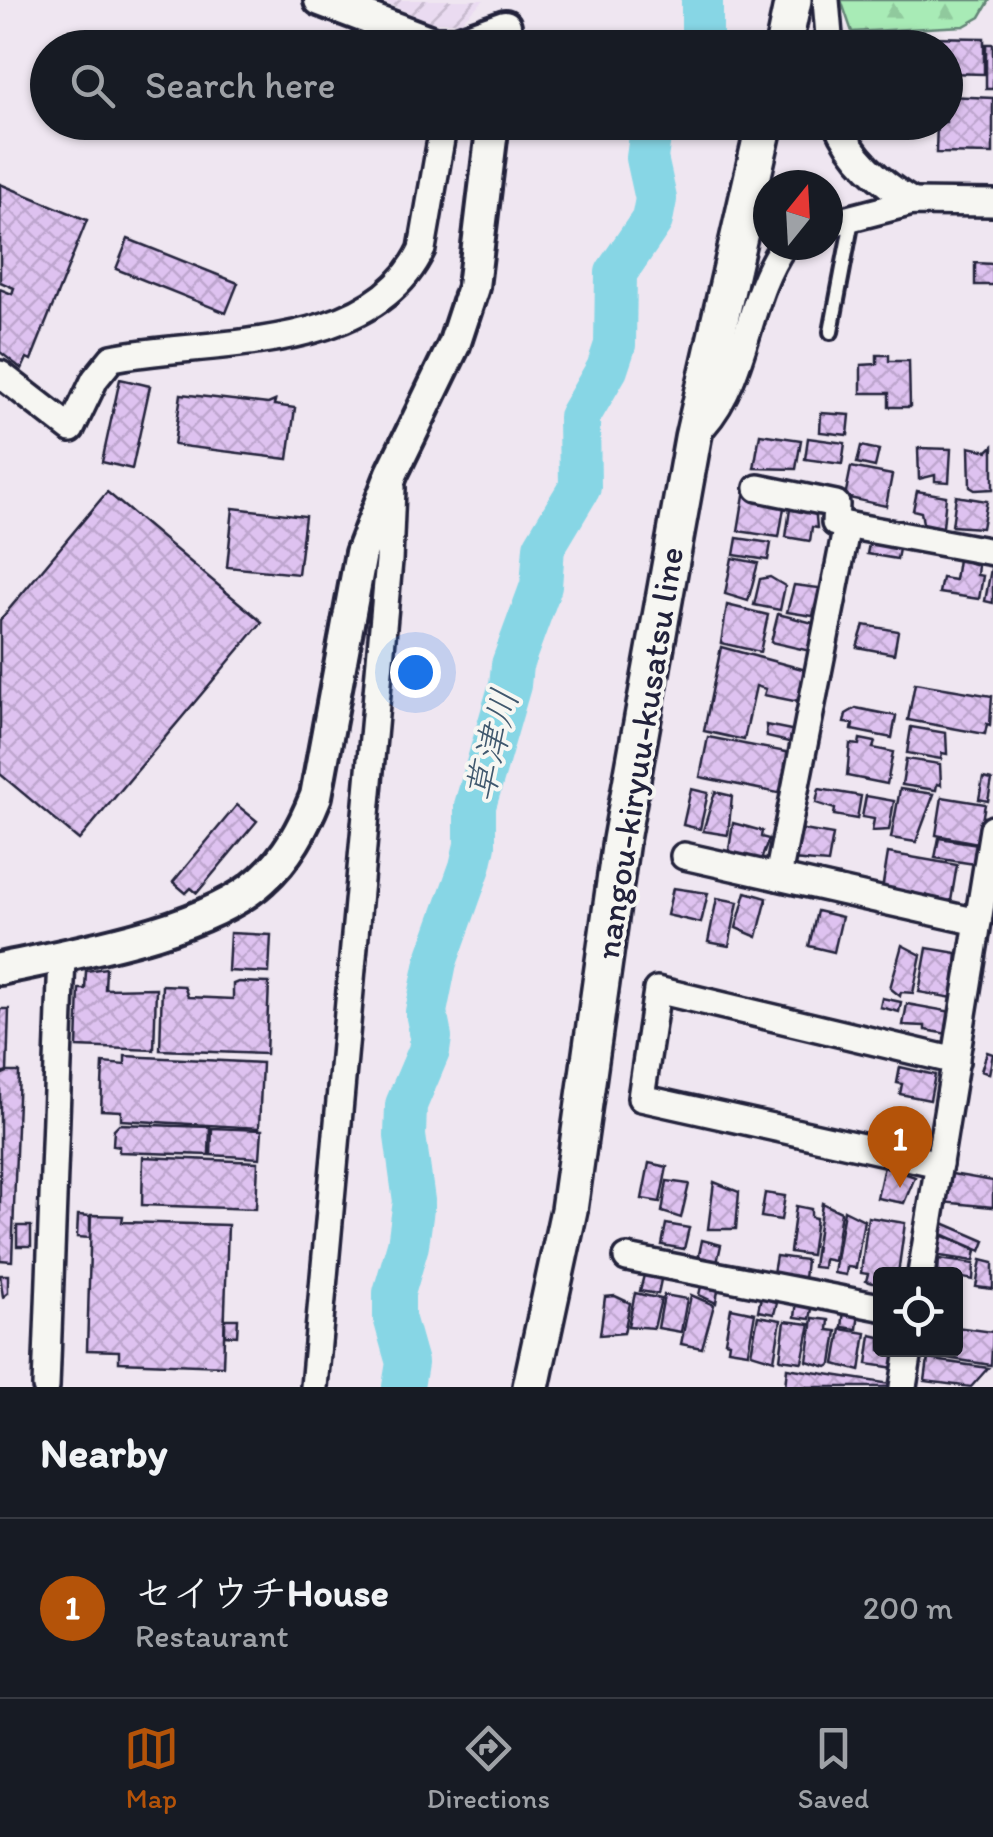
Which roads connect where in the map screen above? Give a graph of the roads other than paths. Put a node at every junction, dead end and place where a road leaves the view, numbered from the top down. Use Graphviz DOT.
graph roads {
  1 [pos="320,0"];
  2 [pos="794,0"];
  3 [pos="826,0"];
  4 [pos="391,30"];
  5 [pos="786,30"];
  6 [pos="828,30"];
  7 [pos="441,140"];
  8 [pos="491,140"];
  9 [pos="761,140"];
  10 [pos="847,140"];
  11 [pos="912,202"];
  12 [pos="993,203"];
  13 [pos="843,221"];
  14 [pos="773,260"];
  15 [pos="837,260"];
  16 [pos="831,332"];
  17 [pos="0,374"];
  18 [pos="693,438"];
  19 [pos="392,472"];
  20 [pos="758,488"];
  21 [pos="847,526"];
  22 [pos="993,552"];
  23 [pos="993,829"];
  24 [pos="684,856"];
  25 [pos="778,878"];
  26 [pos="978,922"];
  27 [pos="62,956"];
  28 [pos="0,970"];
  29 [pos="956,1061"];
  30 [pos="939,1164"];
  31 [pos="627,1258"];
  32 [pos="922,1267"];
  33 [pos="873,1306"];
  34 [pos="908,1357"];
  35 [pos="46,1387"];
  36 [pos="314,1387"];
  37 [pos="532,1387"];
  38 [pos="903,1387"];
  1 -- 4 [label="street"];
  2 -- 5 [label="main road"];
  3 -- 6 [label="street"];
  7 -- 17 [label="street"];
  8 -- 19 [label="street"];
  9 -- 18 [label="main road, nangou-kiryuu-kusatsu line"];
  10 -- 11 [label="street"];
  11 -- 12 [label="street"];
  11 -- 13 [label="street"];
  14 -- 18 [label="street"];
  15 -- 16 [label="lane"];
  18 -- 37 [label="main road, nangou-kiryuu-kusatsu line"];
  19 -- 27 [label="street"];
  19 -- 36 [label="street"];
  20 -- 21 [label="street"];
  21 -- 22 [label="street"];
  21 -- 25 [label="street"];
  23 -- 26 [label="street"];
  24 -- 25 [label="street"];
  25 -- 26 [label="street"];
  26 -- 29 [label="street"];
  27 -- 28 [label="street"];
  27 -- 35 [label="street"];
  29 -- 30 [label="street"];
  29 -- 30 [label="street"];
  30 -- 32 [label="street"];
  31 -- 33 [label="street"];
  34 -- 38 [label="street"];
}
